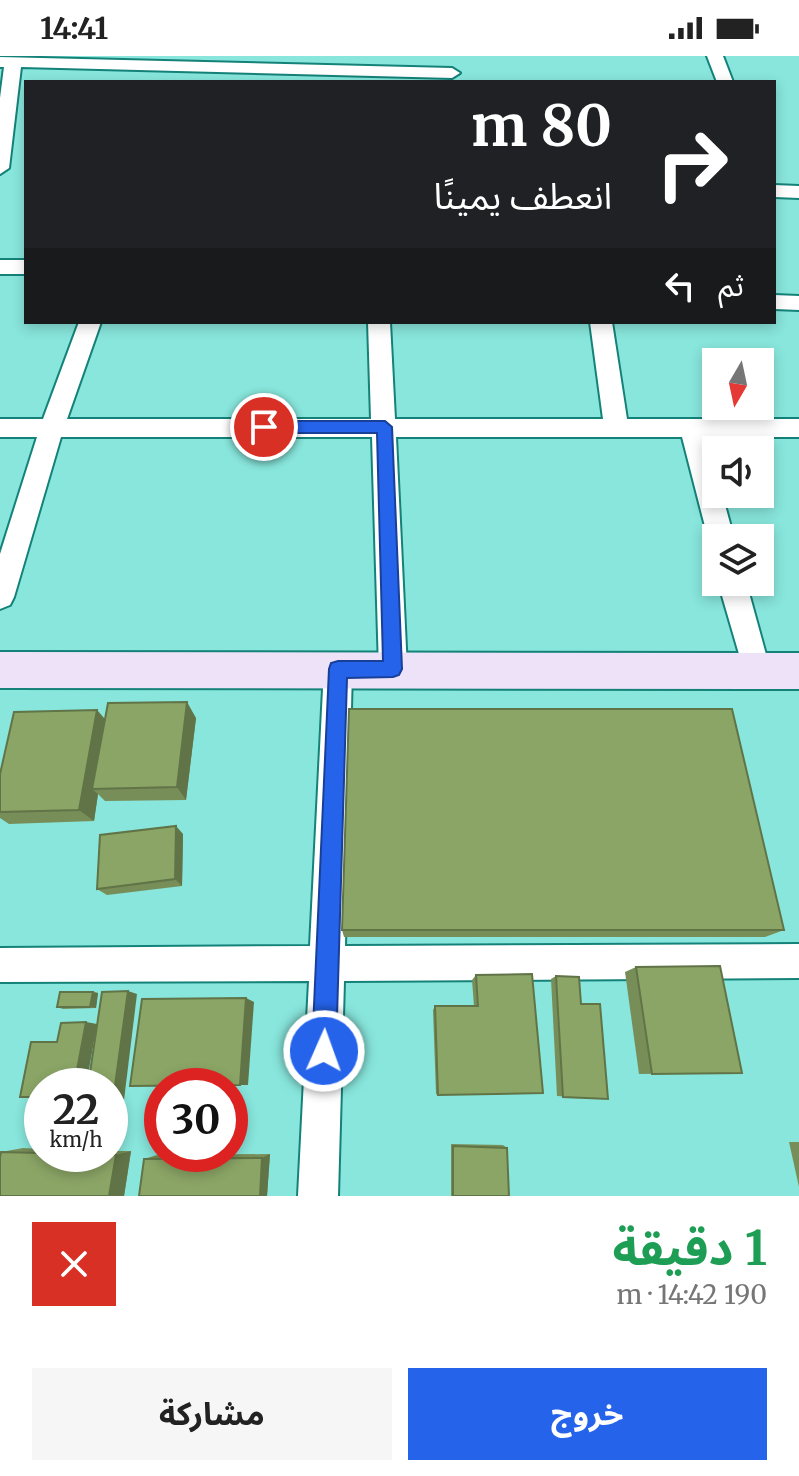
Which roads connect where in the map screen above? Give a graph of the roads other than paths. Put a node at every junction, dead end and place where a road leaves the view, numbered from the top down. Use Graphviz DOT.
graph roads {
  1 [pos="715,56"];
  2 [pos="6,62"];
  3 [pos="187,69"];
  4 [pos="452,70"];
  5 [pos="367,77"];
  6 [pos="724,80"];
  7 [pos="2,144"];
  8 [pos="0,168"];
  9 [pos="776,191"];
  10 [pos="799,192"];
  11 [pos="0,267"];
  12 [pos="24,267"];
  13 [pos="776,302"];
  14 [pos="799,303"];
  15 [pos="89,324"];
  16 [pos="379,324"];
  17 [pos="601,324"];
  18 [pos="52,427"];
  19 [pos="385,427"];
  20 [pos="691,427"];
  21 [pos="0,428"];
  22 [pos="616,428"];
  23 [pos="799,428"];
  24 [pos="717,524"];
  25 [pos="736,596"];
  26 [pos="0,597"];
  27 [pos="338,669"];
  28 [pos="393,669"];
  29 [pos="756,669"];
  30 [pos="0,670"];
  31 [pos="799,671"];
  32 [pos="799,961"];
  33 [pos="327,964"];
  34 [pos="0,965"];
  35 [pos="318,1196"];
  1 -- 6 [label="street"];
  2 -- 3 [label="street"];
  2 -- 7 [label="street"];
  3 -- 5 [label="street"];
  4 -- 5 [label="street"];
  7 -- 8 [label="street"];
  9 -- 10 [label="street"];
  11 -- 12 [label="street"];
  13 -- 14 [label="street"];
  15 -- 18 [label="street"];
  16 -- 19 [label="street"];
  17 -- 22 [label="street"];
  18 -- 19 [label="street"];
  18 -- 21 [label="street"];
  18 -- 26 [label="street"];
  19 -- 22 [label="street"];
  19 -- 28 [label="street"];
  20 -- 22 [label="street"];
  20 -- 23 [label="street"];
  20 -- 24 [label="street"];
  25 -- 29 [label="street"];
  27 -- 28 [label="street"];
  27 -- 30 [label="street"];
  27 -- 33 [label="street"];
  28 -- 29 [label="street"];
  29 -- 31 [label="street"];
  32 -- 33 [label="street"];
  33 -- 34 [label="street"];
  33 -- 35 [label="street"];
}
